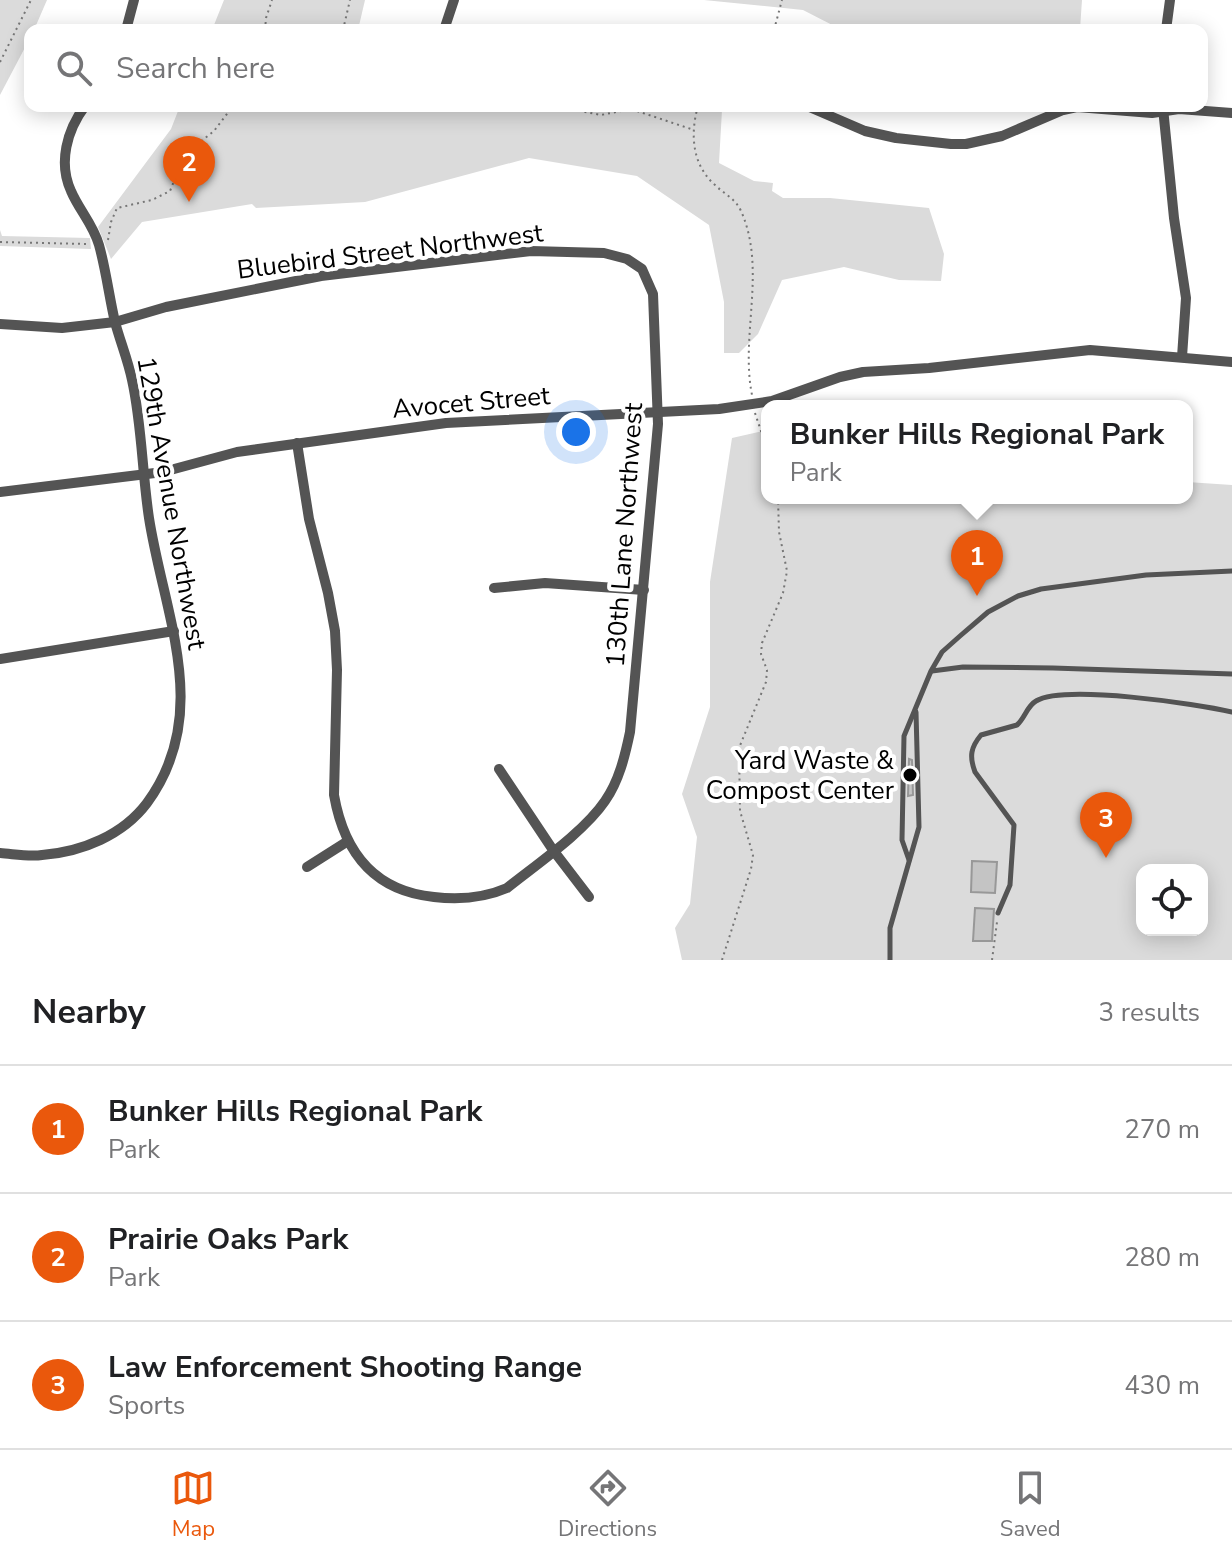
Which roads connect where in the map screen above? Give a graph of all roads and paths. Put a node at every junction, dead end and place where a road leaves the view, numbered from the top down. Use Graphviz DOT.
graph roads {
  1 [pos="31,0"];
  2 [pos="134,0"];
  3 [pos="272,0"];
  4 [pos="350,0"];
  5 [pos="454,0"];
  6 [pos="782,0"];
  7 [pos="1170,0"];
  8 [pos="128,24"];
  9 [pos="266,24"];
  10 [pos="344,24"];
  11 [pos="446,24"];
  12 [pos="776,24"];
  13 [pos="1167,24"];
  14 [pos="0,62"];
  15 [pos="1208,111"];
  16 [pos="82,112"];
  17 [pos="228,112"];
  18 [pos="586,112"];
  19 [pos="616,112"];
  20 [pos="640,112"];
  21 [pos="696,112"];
  22 [pos="821,112"];
  23 [pos="1058,112"];
  24 [pos="1163,112"];
  25 [pos="1232,113"];
  26 [pos="692,129"];
  27 [pos="0,242"];
  28 [pos="98,243"];
  29 [pos="642,269"];
  30 [pos="115,322"];
  31 [pos="0,324"];
  32 [pos="1182,357"];
  33 [pos="1232,362"];
  34 [pos="752,393"];
  35 [pos="775,400"];
  36 [pos="761,403"];
  37 [pos="657,411"];
  38 [pos="755,416"];
  39 [pos="761,432"];
  40 [pos="297,443"];
  41 [pos="143,475"];
  42 [pos="0,492"];
  43 [pos="778,504"];
  44 [pos="1232,571"];
  45 [pos="494,588"];
  46 [pos="644,590"];
  47 [pos="174,631"];
  48 [pos="0,659"];
  49 [pos="931,671"];
  50 [pos="1232,674"];
  51 [pos="916,711"];
  52 [pos="1232,712"];
  53 [pos="499,769"];
  54 [pos="348,841"];
  55 [pos="553,850"];
  56 [pos="0,853"];
  57 [pos="909,860"];
  58 [pos="307,867"];
  59 [pos="589,897"];
  60 [pos="998,913"];
  61 [pos="722,960"];
  62 [pos="890,960"];
  63 [pos="992,960"];
  1 -- 14 [label="path"];
  2 -- 8 [label="street"];
  3 -- 9 [label="path"];
  4 -- 10 [label="path"];
  5 -- 11 [label="street"];
  6 -- 12 [label="path"];
  7 -- 13 [label="street"];
  15 -- 25 [label="street"];
  16 -- 28 [label="street, 129th Avenue Northwest"];
  17 -- 28 [label="path"];
  18 -- 19 [label="path"];
  20 -- 26 [label="path"];
  21 -- 26 [label="path"];
  22 -- 23 [label="street"];
  24 -- 32 [label="street"];
  26 -- 34 [label="path"];
  27 -- 28 [label="path"];
  28 -- 30 [label="street, 129th Avenue Northwest"];
  29 -- 30 [label="street, Bluebird Street Northwest"];
  29 -- 37 [label="street, 130th Lane Northwest"];
  30 -- 31 [label="street, Bluebird Street Northwest"];
  30 -- 41 [label="street, 129th Avenue Northwest"];
  32 -- 33 [label="street, Avocet Street"];
  32 -- 35 [label="street, Avocet Street"];
  36 -- 37 [label="street, Avocet Street"];
  37 -- 40 [label="street, Avocet Street"];
  37 -- 46 [label="street, 130th Lane Northwest"];
  38 -- 39 [label="path"];
  40 -- 41 [label="street, Avocet Street"];
  40 -- 54 [label="street"];
  41 -- 42 [label="street, Avocet Street"];
  41 -- 47 [label="street, 129th Avenue Northwest"];
  43 -- 61 [label="path"];
  44 -- 49 [label="lane"];
  45 -- 46 [label="street"];
  46 -- 55 [label="street, 130th Lane Northwest"];
  47 -- 48 [label="street"];
  47 -- 56 [label="street, 129th Avenue Northwest"];
  49 -- 50 [label="lane"];
  49 -- 51 [label="lane"];
  51 -- 57 [label="lane"];
  51 -- 57 [label="lane"];
  52 -- 60 [label="lane"];
  53 -- 55 [label="street"];
  54 -- 55 [label="street"];
  54 -- 58 [label="street"];
  55 -- 59 [label="street"];
  57 -- 62 [label="lane"];
  60 -- 63 [label="path"];
}
